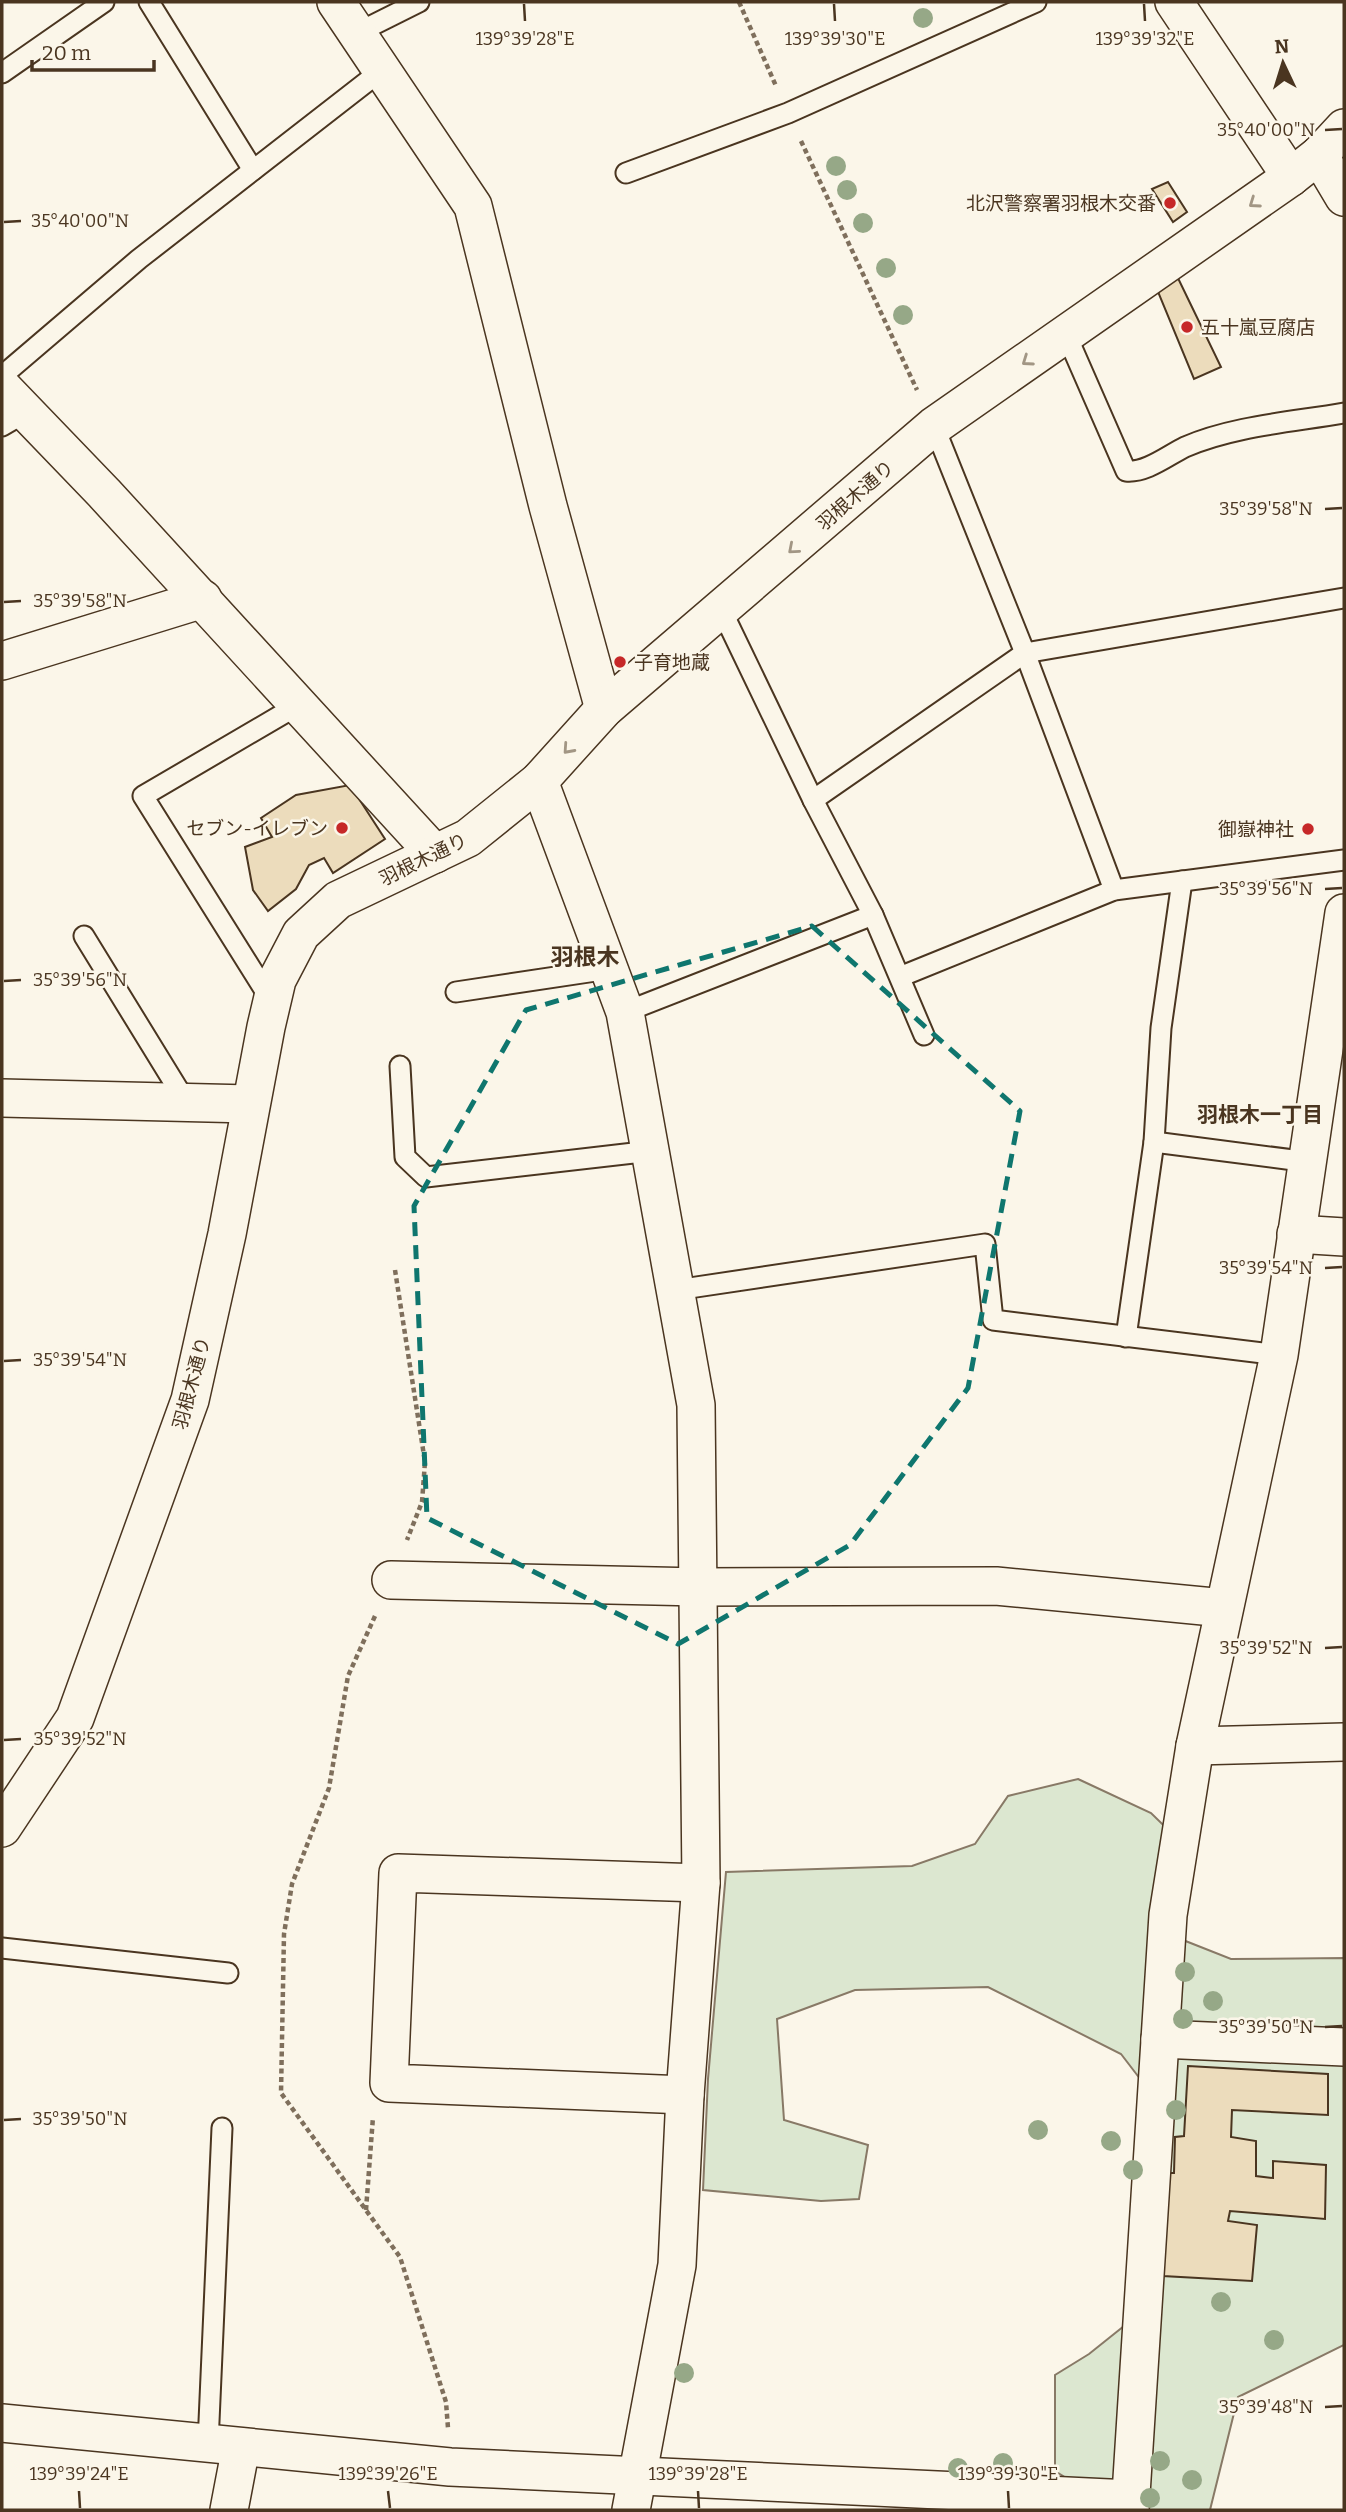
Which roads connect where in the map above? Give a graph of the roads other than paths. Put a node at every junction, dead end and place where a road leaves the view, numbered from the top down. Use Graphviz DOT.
graph roads {
  1 [pos="104,2"];
  2 [pos="149,2"];
  3 [pos="336,2"];
  4 [pos="419,2"];
  5 [pos="1035,2"];
  6 [pos="1174,2"];
  7 [pos="357,33"];
  8 [pos="382,70"];
  9 [pos="2,73"];
  10 [pos="1344,128"];
  11 [pos="1305,166"];
  12 [pos="253,170"];
  13 [pos="626,173"];
  14 [pos="1344,197"];
  15 [pos="1066,334"];
  16 [pos="2,376"];
  17 [pos="10,409"];
  18 [pos="1344,413"];
  19 [pos="934,426"];
  20 [pos="1344,598"];
  21 [pos="203,600"];
  22 [pos="722,611"];
  23 [pos="1025,653"];
  24 [pos="2,661"];
  25 [pos="300,704"];
  26 [pos="604,709"];
  27 [pos="539,781"];
  28 [pos="813,800"];
  29 [pos="435,854"];
  30 [pos="1344,860"];
  31 [pos="1182,881"];
  32 [pos="1114,890"];
  33 [pos="1344,913"];
  34 [pos="873,915"];
  35 [pos="84,936"];
  36 [pos="609,969"];
  37 [pos="902,975"];
  38 [pos="456,992"];
  39 [pos="272,1002"];
  40 [pos="625,1012"];
  41 [pos="924,1035"];
  42 [pos="400,1066"];
  43 [pos="2,1098"];
  44 [pos="186,1102"];
  45 [pos="250,1104"];
  46 [pos="1154,1142"];
  47 [pos="651,1151"];
  48 [pos="1309,1161"];
  49 [pos="1296,1234"];
  50 [pos="1344,1237"];
  51 [pos="676,1290"];
  52 [pos="1126,1337"];
  53 [pos="1279,1355"];
  54 [pos="391,1580"];
  55 [pos="700,1587"];
  56 [pos="1224,1608"];
  57 [pos="1344,1742"];
  58 [pos="1195,1746"];
  59 [pos="2,1828"];
  60 [pos="701,1883"];
  61 [pos="2,1948"];
  62 [pos="228,1973"];
  63 [pos="1160,2039"];
  64 [pos="1344,2047"];
  65 [pos="685,2095"];
  66 [pos="222,2128"];
  67 [pos="2,2423"];
  68 [pos="225,2445"];
  69 [pos="634,2493"];
  70 [pos="1130,2504"];
  71 [pos="229,2510"];
  1 -- 9 [label="lane"];
  2 -- 12 [label="lane"];
  3 -- 7 [label="street"];
  4 -- 7 [label="lane"];
  5 -- 13 [label="lane"];
  6 -- 11 [label="street"];
  7 -- 8 [label="street"];
  8 -- 12 [label="lane"];
  8 -- 26 [label="street"];
  10 -- 11 [label="street, 羽根木通り"];
  11 -- 14 [label="street"];
  11 -- 15 [label="street, 羽根木通り, one-way"];
  12 -- 16 [label="lane"];
  15 -- 18 [label="lane"];
  15 -- 19 [label="street, 羽根木通り, one-way"];
  17 -- 21 [label="street"];
  19 -- 22 [label="street, 羽根木通り, one-way"];
  19 -- 23 [label="lane"];
  20 -- 23 [label="lane"];
  21 -- 24 [label="street"];
  21 -- 25 [label="street"];
  22 -- 26 [label="street, 羽根木通り"];
  22 -- 28 [label="lane"];
  23 -- 28 [label="lane"];
  23 -- 32 [label="lane"];
  25 -- 29 [label="street"];
  25 -- 39 [label="lane"];
  26 -- 27 [label="street, 羽根木通り, one-way"];
  27 -- 29 [label="street, 羽根木通り"];
  27 -- 36 [label="street"];
  28 -- 34 [label="lane"];
  29 -- 39 [label="street, 羽根木通り"];
  30 -- 31 [label="lane"];
  31 -- 32 [label="lane"];
  31 -- 46 [label="lane"];
  32 -- 37 [label="lane"];
  33 -- 48 [label="street"];
  34 -- 37 [label="lane"];
  34 -- 40 [label="lane"];
  35 -- 44 [label="lane"];
  36 -- 38 [label="lane"];
  36 -- 40 [label="street"];
  37 -- 41 [label="lane"];
  39 -- 45 [label="street, 羽根木通り"];
  40 -- 47 [label="street"];
  42 -- 47 [label="lane"];
  43 -- 44 [label="street"];
  44 -- 45 [label="street"];
  45 -- 59 [label="street, 羽根木通り"];
  46 -- 48 [label="lane"];
  46 -- 52 [label="lane"];
  47 -- 51 [label="street"];
  48 -- 49 [label="street"];
  49 -- 50 [label="street"];
  49 -- 53 [label="street"];
  51 -- 52 [label="lane"];
  51 -- 55 [label="street"];
  52 -- 53 [label="lane"];
  53 -- 56 [label="street"];
  54 -- 55 [label="street"];
  55 -- 56 [label="street"];
  55 -- 60 [label="street"];
  56 -- 58 [label="street"];
  57 -- 58 [label="street"];
  58 -- 63 [label="street"];
  60 -- 65 [label="street"];
  60 -- 65 [label="street"];
  61 -- 62 [label="lane"];
  63 -- 64 [label="street"];
  63 -- 70 [label="street"];
  65 -- 69 [label="street"];
  66 -- 68 [label="lane"];
  67 -- 68 [label="street"];
  68 -- 69 [label="street"];
  68 -- 71 [label="street"];
  69 -- 70 [label="street"];
}
